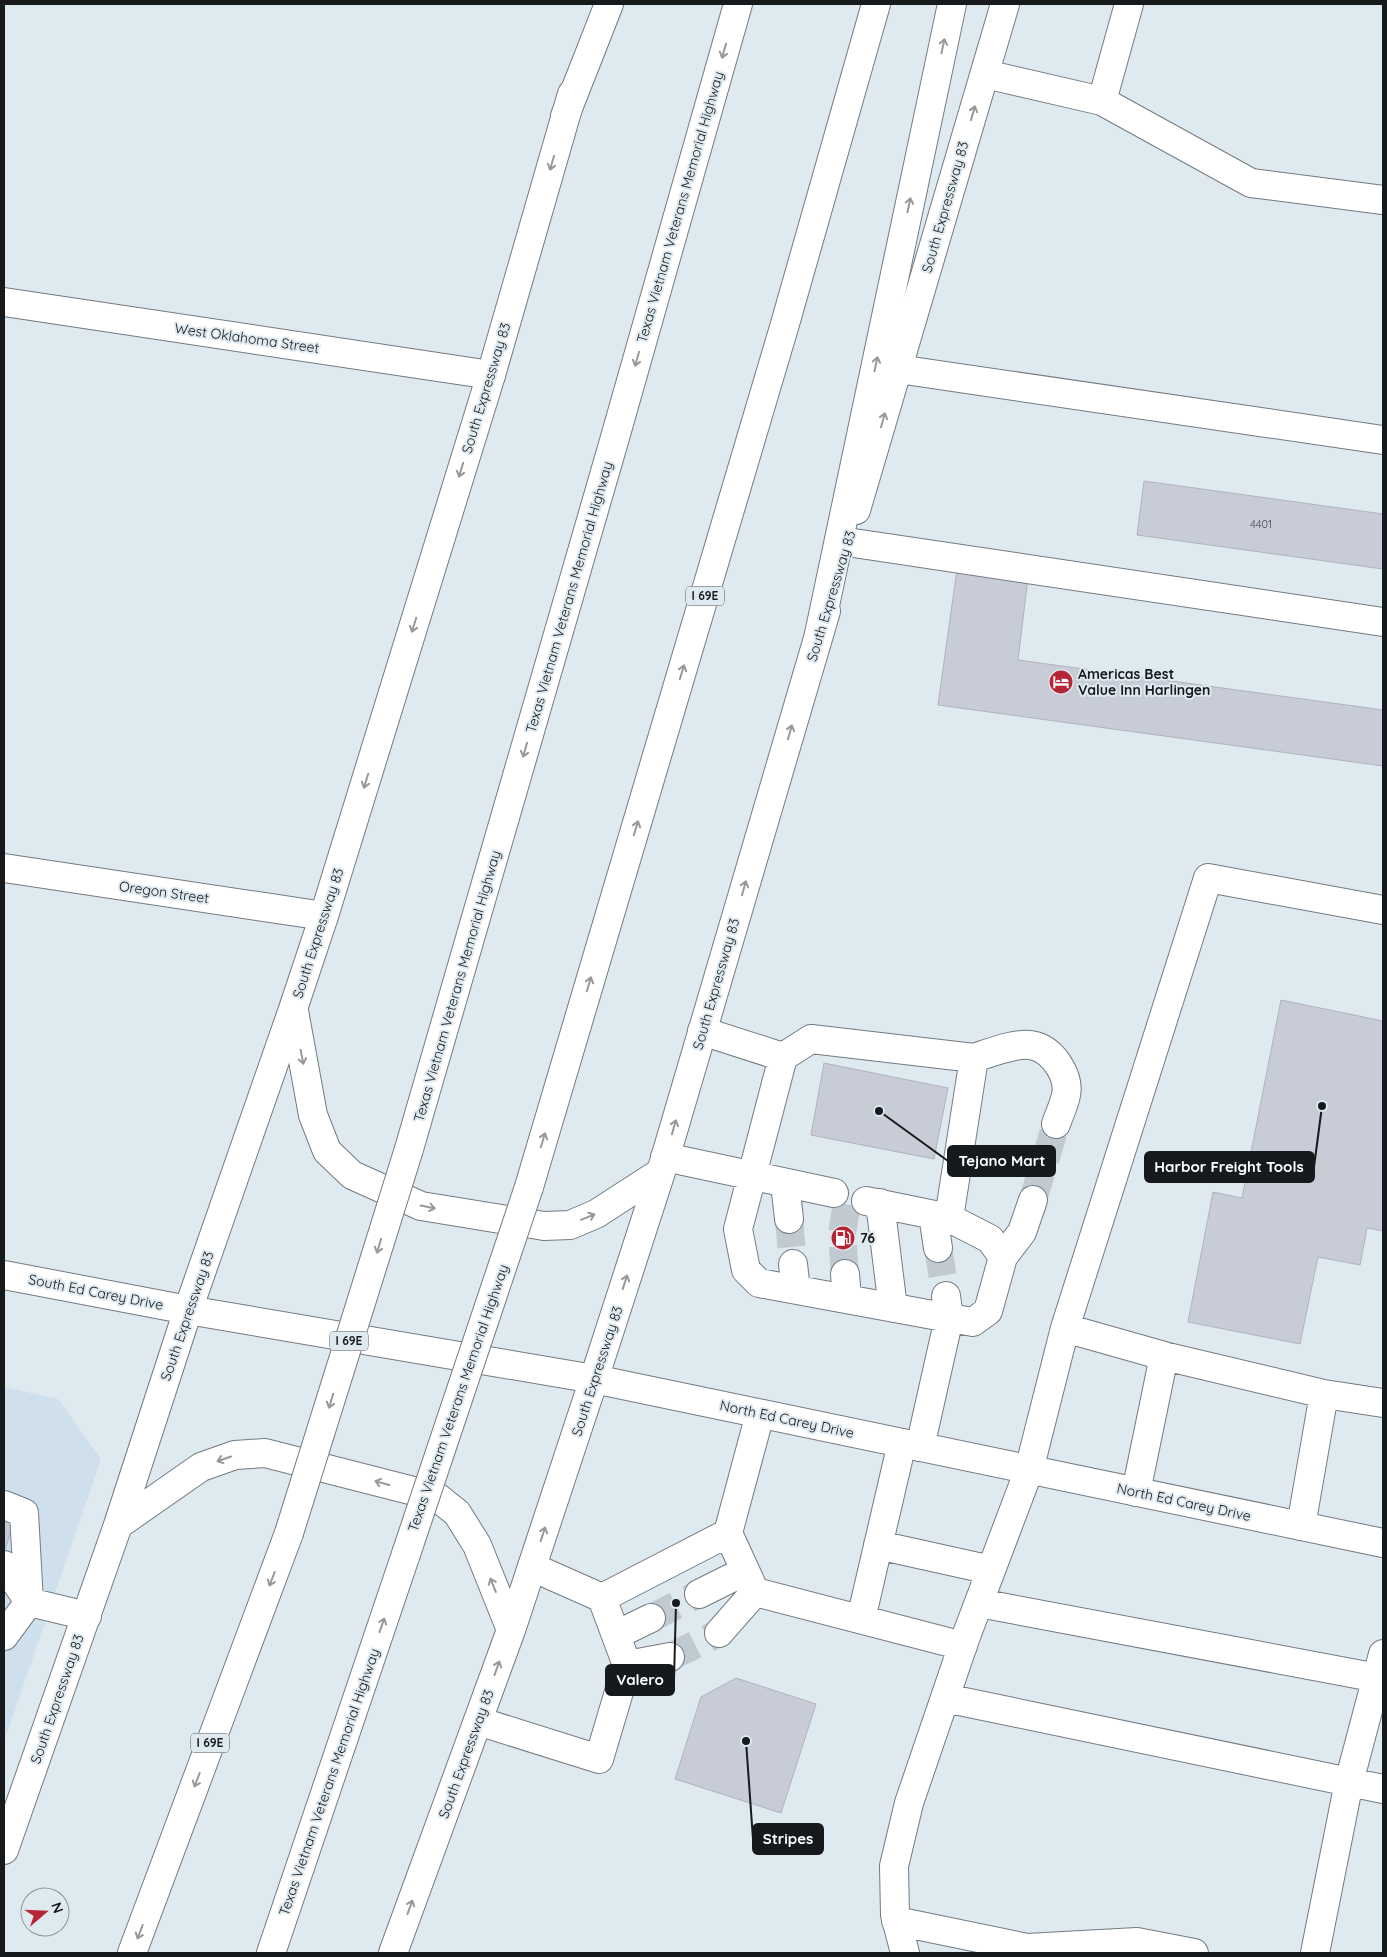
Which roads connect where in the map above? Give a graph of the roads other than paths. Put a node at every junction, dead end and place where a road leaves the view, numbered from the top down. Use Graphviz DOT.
graph roads {
  1 [pos="598,4"];
  2 [pos="610,4"];
  3 [pos="738,4"];
  4 [pos="876,4"];
  5 [pos="952,4"];
  6 [pos="1005,4"];
  7 [pos="1129,4"];
  8 [pos="985,74"];
  9 [pos="1102,101"];
  10 [pos="565,116"];
  11 [pos="1383,200"];
  12 [pos="4,302"];
  13 [pos="898,369"];
  14 [pos="491,375"];
  15 [pos="1383,440"];
  16 [pos="847,542"];
  17 [pos="1383,622"];
  18 [pos="819,634"];
  19 [pos="4,868"];
  20 [pos="1383,910"];
  21 [pos="324,916"];
  22 [pos="293,1009"];
  23 [pos="702,1031"];
  24 [pos="783,1057"];
  25 [pos="974,1058"];
  26 [pos="1056,1124"];
  27 [pos="663,1164"];
  28 [pos="752,1176"];
  29 [pos="785,1183"];
  30 [pos="834,1194"];
  31 [pos="1033,1200"];
  32 [pos="941,1217"];
  33 [pos="789,1219"];
  34 [pos="938,1248"];
  35 [pos="1003,1258"];
  36 [pos="4,1274"];
  37 [pos="947,1307"];
  38 [pos="893,1308"];
  39 [pos="188,1310"];
  40 [pos="1065,1328"];
  41 [pos="1164,1356"];
  42 [pos="594,1379"];
  43 [pos="1324,1394"];
  44 [pos="1383,1403"];
  45 [pos="760,1414"];
  46 [pos="911,1445"];
  47 [pos="1029,1470"];
  48 [pos="1136,1492"];
  49 [pos="4,1504"];
  50 [pos="118,1525"];
  51 [pos="1301,1526"];
  52 [pos="728,1534"];
  53 [pos="1383,1543"];
  54 [pos="878,1545"];
  55 [pos="4,1565"];
  56 [pos="532,1567"];
  57 [pos="991,1570"];
  58 [pos="750,1581"];
  59 [pos="699,1594"];
  60 [pos="16,1598"];
  61 [pos="602,1598"];
  62 [pos="979,1602"];
  63 [pos="4,1616"];
  64 [pos="87,1616"];
  65 [pos="651,1618"];
  66 [pos="861,1619"];
  67 [pos="511,1630"];
  68 [pos="719,1633"];
  69 [pos="616,1635"];
  70 [pos="4,1636"];
  71 [pos="963,1646"];
  72 [pos="670,1657"];
  73 [pos="627,1665"];
  74 [pos="1382,1670"];
  75 [pos="945,1698"];
  76 [pos="478,1721"];
  77 [pos="1350,1782"];
  78 [pos="1383,1789"];
  79 [pos="6,1837"];
  80 [pos="896,1921"];
  81 [pos="132,1953"];
  82 [pos="271,1953"];
  83 [pos="393,1953"];
  84 [pos="905,1953"];
  85 [pos="1194,1953"];
  86 [pos="1315,1953"];
  1 -- 10 [label="main road, South Expressway 83"];
  2 -- 10 [label="main road"];
  3 -- 81 [label="main road, Texas Vietnam Veterans Memorial Highway / I 69E, one-way, bridge"];
  82 -- 4 [label="main road, Texas Vietnam Veterans Memorial Highway / I 69E, one-way, bridge"];
  18 -- 5 [label="main road, one-way"];
  6 -- 8 [label="main road, South Expressway 83"];
  7 -- 9 [label="main road"];
  8 -- 9 [label="main road"];
  13 -- 8 [label="main road, South Expressway 83, one-way"];
  9 -- 11 [label="main road"];
  10 -- 14 [label="main road, South Expressway 83, one-way"];
  12 -- 14 [label="main road, West Oklahoma Street"];
  13 -- 15 [label="main road"];
  16 -- 13 [label="main road, South Expressway 83, one-way"];
  14 -- 21 [label="main road, South Expressway 83, one-way"];
  16 -- 17 [label="main road"];
  16 -- 18 [label="main road, South Expressway 83"];
  23 -- 18 [label="main road, South Expressway 83, one-way"];
  19 -- 21 [label="main road, Oregon Street"];
  20 -- 40 [label="main road"];
  21 -- 22 [label="main road, South Expressway 83"];
  22 -- 27 [label="main road, one-way"];
  22 -- 39 [label="main road, South Expressway 83"];
  23 -- 24 [label="main road"];
  27 -- 23 [label="main road, South Expressway 83, one-way"];
  24 -- 25 [label="main road"];
  24 -- 28 [label="main road"];
  25 -- 26 [label="main road"];
  25 -- 32 [label="main road"];
  27 -- 28 [label="main road"];
  42 -- 27 [label="main road, South Expressway 83, one-way"];
  28 -- 29 [label="main road"];
  28 -- 38 [label="main road"];
  29 -- 30 [label="main road"];
  29 -- 33 [label="main road"];
  31 -- 35 [label="main road"];
  32 -- 34 [label="main road"];
  32 -- 35 [label="main road"];
  32 -- 38 [label="main road"];
  35 -- 37 [label="main road"];
  36 -- 39 [label="main road, South Ed Carey Drive"];
  37 -- 38 [label="main road"];
  37 -- 46 [label="main road"];
  39 -- 42 [label="main road, North Ed Carey Drive"];
  39 -- 50 [label="main road, South Expressway 83"];
  40 -- 41 [label="main road"];
  40 -- 47 [label="main road"];
  41 -- 43 [label="main road"];
  41 -- 48 [label="main road"];
  42 -- 45 [label="main road, North Ed Carey Drive"];
  56 -- 42 [label="main road, South Expressway 83, one-way"];
  43 -- 44 [label="main road"];
  43 -- 51 [label="main road"];
  45 -- 46 [label="main road, North Ed Carey Drive"];
  45 -- 52 [label="main road"];
  46 -- 47 [label="main road, North Ed Carey Drive"];
  46 -- 54 [label="main road"];
  47 -- 48 [label="main road, North Ed Carey Drive"];
  47 -- 57 [label="main road"];
  48 -- 51 [label="main road, North Ed Carey Drive"];
  49 -- 60 [label="main road"];
  50 -- 64 [label="main road, South Expressway 83"];
  67 -- 50 [label="main road, one-way"];
  51 -- 53 [label="main road, North Ed Carey Drive"];
  52 -- 58 [label="main road"];
  52 -- 61 [label="main road"];
  54 -- 57 [label="main road"];
  54 -- 66 [label="main road"];
  55 -- 60 [label="main road"];
  56 -- 61 [label="main road"];
  56 -- 67 [label="main road, South Expressway 83"];
  57 -- 62 [label="main road"];
  58 -- 59 [label="main road"];
  58 -- 66 [label="main road"];
  58 -- 68 [label="main road"];
  60 -- 63 [label="main road"];
  60 -- 64 [label="main road"];
  60 -- 70 [label="main road"];
  61 -- 69 [label="main road"];
  62 -- 71 [label="main road"];
  62 -- 74 [label="main road"];
  64 -- 79 [label="main road, South Expressway 83"];
  65 -- 69 [label="main road"];
  66 -- 71 [label="main road"];
  76 -- 67 [label="main road, South Expressway 83, one-way"];
  69 -- 73 [label="main road"];
  71 -- 75 [label="main road"];
  72 -- 73 [label="main road"];
  73 -- 76 [label="main road"];
  74 -- 77 [label="main road"];
  75 -- 77 [label="main road"];
  75 -- 80 [label="main road"];
  83 -- 76 [label="main road, South Expressway 83, one-way"];
  77 -- 78 [label="main road"];
  77 -- 86 [label="main road"];
  80 -- 84 [label="main road"];
  80 -- 85 [label="main road"];
}
